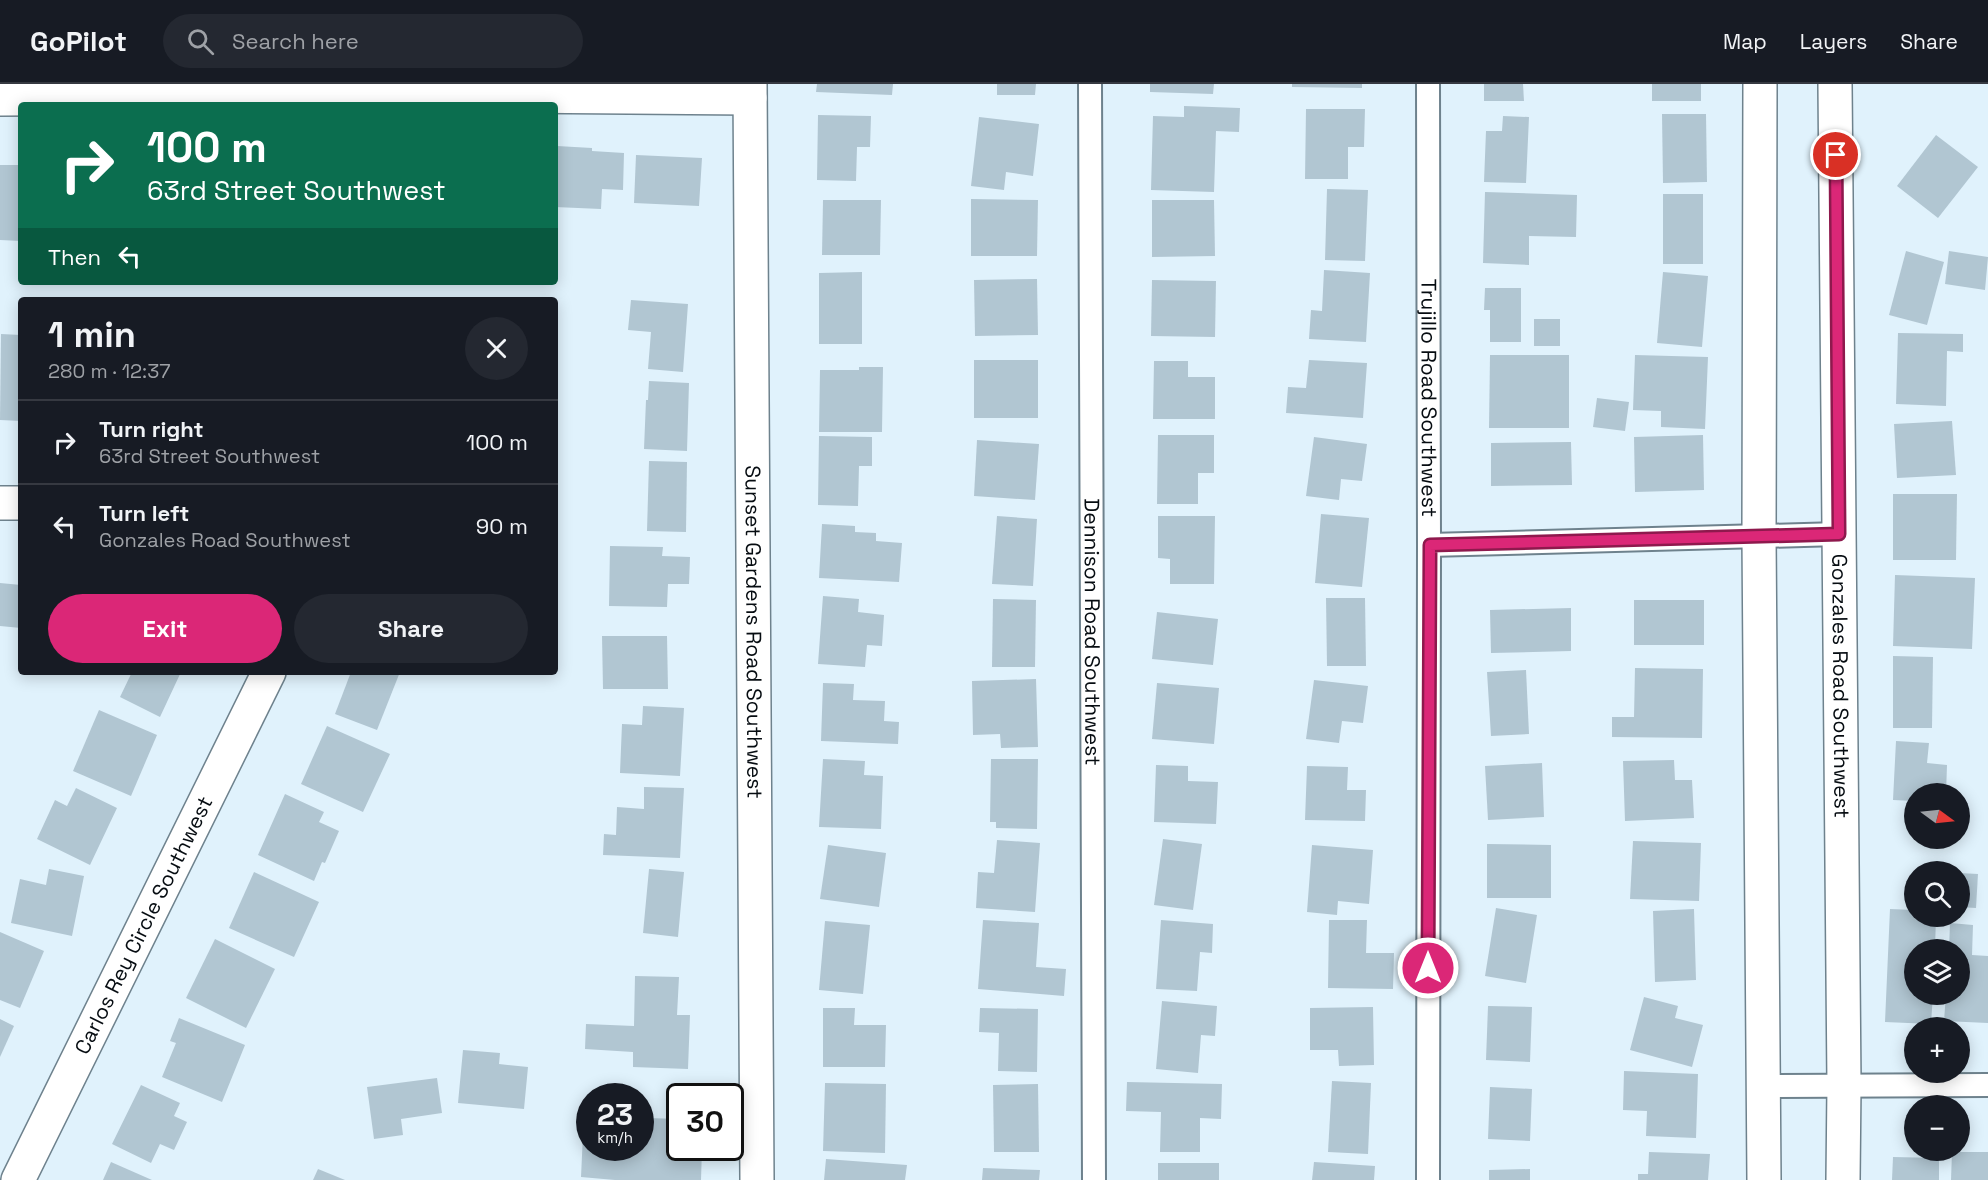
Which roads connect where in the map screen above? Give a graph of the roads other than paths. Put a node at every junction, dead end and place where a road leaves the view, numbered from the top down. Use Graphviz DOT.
graph roads {
  1 [pos="1090,84"];
  2 [pos="1428,84"];
  3 [pos="1760,84"];
  4 [pos="1835,84"];
  5 [pos="750,91"];
  6 [pos="0,99"];
  7 [pos="0,502"];
  8 [pos="18,503"];
  9 [pos="1839,534"];
  10 [pos="1759,537"];
  11 [pos="1430,545"];
  12 [pos="268,675"];
  13 [pos="1844,1085"];
  14 [pos="1988,1085"];
  15 [pos="1763,1086"];
  16 [pos="18,1180"];
  17 [pos="757,1180"];
  18 [pos="1094,1180"];
  19 [pos="1428,1180"];
  20 [pos="1764,1180"];
  21 [pos="1842,1180"];
  1 -- 18 [label="street, Dennison Road Southwest"];
  2 -- 11 [label="street, Trujillo Road Southwest"];
  3 -- 10 [label="street"];
  4 -- 9 [label="street, Gonzales Road Southwest"];
  5 -- 6 [label="street"];
  5 -- 17 [label="street, Sunset Gardens Road Southwest"];
  7 -- 8 [label="street"];
  9 -- 10 [label="street"];
  9 -- 13 [label="street, Gonzales Road Southwest"];
  10 -- 11 [label="street"];
  10 -- 15 [label="street"];
  11 -- 19 [label="street, Trujillo Road Southwest"];
  12 -- 16 [label="street, Carlos Rey Circle Southwest"];
  13 -- 14 [label="street"];
  13 -- 15 [label="street"];
  13 -- 21 [label="street, Gonzales Road Southwest"];
  15 -- 20 [label="street"];
}
